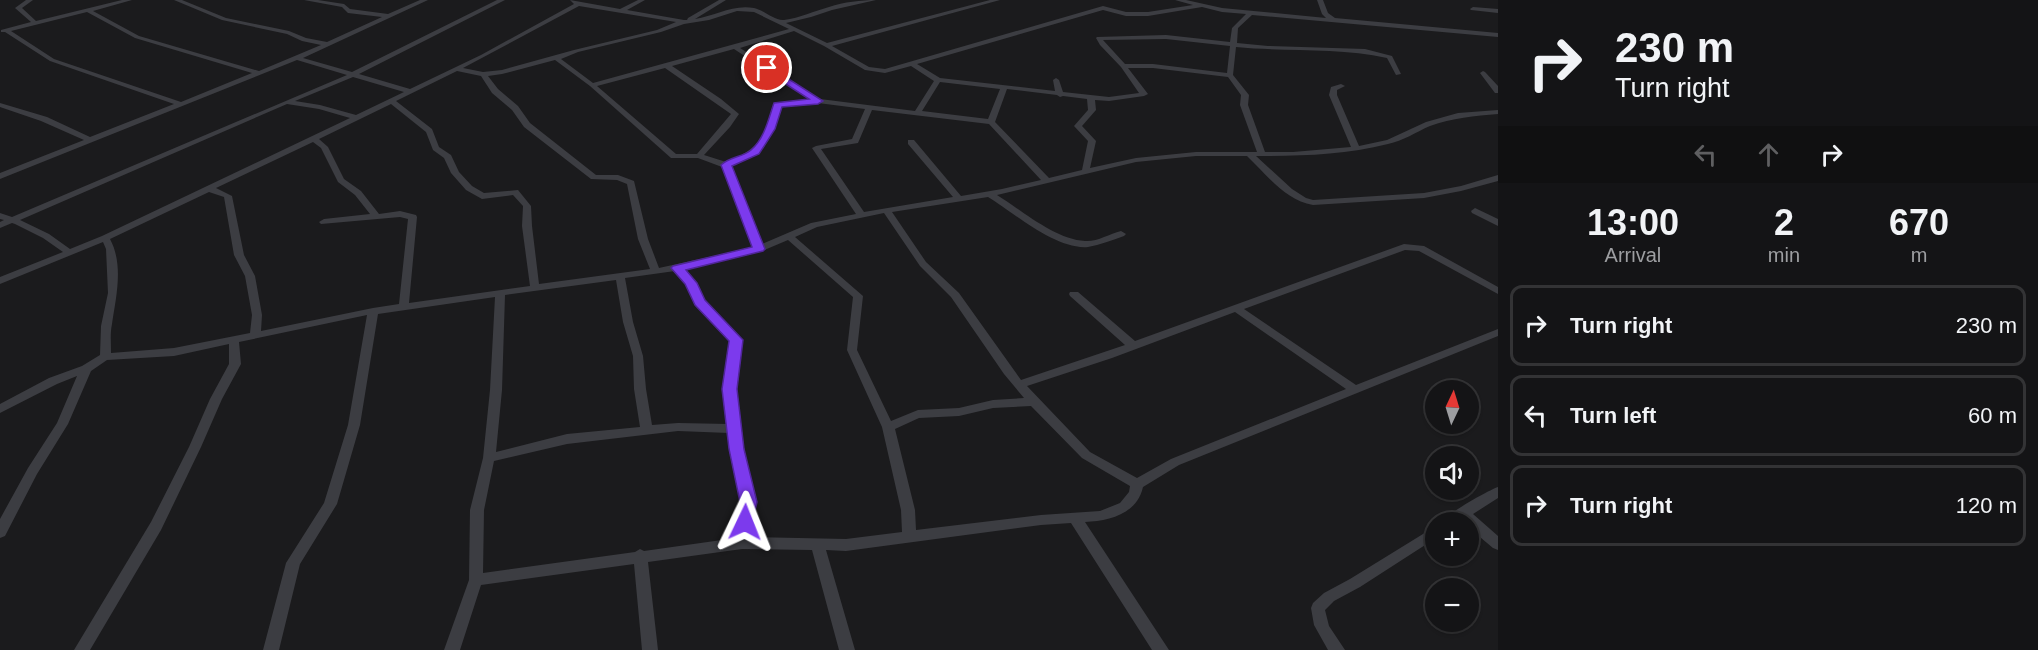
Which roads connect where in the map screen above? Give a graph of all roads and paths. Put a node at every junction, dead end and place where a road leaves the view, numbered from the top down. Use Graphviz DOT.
graph roads {
  1 [pos="30,0"];
  2 [pos="129,0"];
  3 [pos="177,0"];
  4 [pos="307,0"];
  5 [pos="425,0"];
  6 [pos="502,0"];
  7 [pos="642,0"];
  8 [pos="723,0"];
  9 [pos="873,0"];
  10 [pos="997,0"];
  11 [pos="1106,0"];
  12 [pos="1178,0"];
  13 [pos="1320,0"];
  14 [pos="746,1"];
  15 [pos="576,2"];
  16 [pos="1200,6"];
  17 [pos="1109,8"];
  18 [pos="737,9"];
  19 [pos="1473,9"];
  20 [pos="87,10"];
  21 [pos="623,10"];
  22 [pos="1498,11"];
  23 [pos="1251,12"];
  24 [pos="391,16"];
  25 [pos="1332,19"];
  26 [pos="685,21"];
  27 [pos="779,22"];
  28 [pos="35,23"];
  29 [pos="792,30"];
  30 [pos="3,31"];
  31 [pos="1498,35"];
  32 [pos="327,44"];
  33 [pos="1232,44"];
  34 [pos="826,45"];
  35 [pos="735,47"];
  36 [pos="297,58"];
  37 [pos="556,58"];
  38 [pos="913,64"];
  39 [pos="666,65"];
  40 [pos="1123,66"];
  41 [pos="455,69"];
  42 [pos="259,73"];
  43 [pos="1483,73"];
  44 [pos="483,74"];
  45 [pos="1398,74"];
  46 [pos="1230,75"];
  47 [pos="350,76"];
  48 [pos="938,80"];
  49 [pos="1056,80"];
  50 [pos="592,85"];
  51 [pos="1341,86"];
  52 [pos="1005,87"];
  53 [pos="408,91"];
  54 [pos="1498,91"];
  55 [pos="1060,95"];
  56 [pos="1091,98"];
  57 [pos="391,101"];
  58 [pos="818,101"];
  59 [pos="286,102"];
  60 [pos="181,104"];
  61 [pos="0,105"];
  62 [pos="869,107"];
  63 [pos="1498,112"];
  64 [pos="917,113"];
  65 [pos="357,118"];
  66 [pos="991,122"];
  67 [pos="314,139"];
  68 [pos="90,140"];
  69 [pos="911,142"];
  70 [pos="1356,148"];
  71 [pos="1262,154"];
  72 [pos="1250,155"];
  73 [pos="699,156"];
  74 [pos="726,165"];
  75 [pos="1086,170"];
  76 [pos="0,176"];
  77 [pos="1498,178"];
  78 [pos="1047,181"];
  79 [pos="210,189"];
  80 [pos="989,194"];
  81 [pos="959,199"];
  82 [pos="886,210"];
  83 [pos="1475,211"];
  84 [pos="861,214"];
  85 [pos="0,216"];
  86 [pos="376,216"];
  87 [pos="14,220"];
  88 [pos="324,222"];
  89 [pos="1498,223"];
  90 [pos="0,225"];
  91 [pos="1121,234"];
  92 [pos="789,236"];
  93 [pos="105,238"];
  94 [pos="759,249"];
  95 [pos="70,253"];
  96 [pos="677,268"];
  97 [pos="656,271"];
  98 [pos="620,276"];
  99 [pos="0,281"];
  100 [pos="535,288"];
  101 [pos="1498,291"];
  102 [pos="500,292"];
  103 [pos="1074,294"];
  104 [pos="404,306"];
  105 [pos="1237,309"];
  106 [pos="373,311"];
  107 [pos="1498,332"];
  108 [pos="255,335"];
  109 [pos="234,341"];
  110 [pos="1132,345"];
  111 [pos="105,357"];
  112 [pos="86,369"];
  113 [pos="1020,384"];
  114 [pos="1356,390"];
  115 [pos="1034,402"];
  116 [pos="0,409"];
  117 [pos="888,427"];
  118 [pos="734,429"];
  119 [pos="647,431"];
  120 [pos="489,458"];
  121 [pos="1137,484"];
  122 [pos="1498,492"];
  123 [pos="1464,512"];
  124 [pos="1075,519"];
  125 [pos="1479,528"];
  126 [pos="0,532"];
  127 [pos="909,536"];
  128 [pos="1425,538"];
  129 [pos="742,543"];
  130 [pos="818,544"];
  131 [pos="1498,544"];
  132 [pos="640,555"];
  133 [pos="476,580"];
  134 [pos="82,650"];
  135 [pos="271,650"];
  136 [pos="452,650"];
  137 [pos="650,650"];
  138 [pos="846,650"];
  139 [pos="1161,650"];
  140 [pos="1337,650"];
  1 -- 28 [label="street"];
  2 -- 20 [label="street"];
  3 -- 32 [label="street"];
  4 -- 24 [label="street"];
  5 -- 24 [label="street"];
  6 -- 47 [label="street"];
  7 -- 21 [label="street"];
  8 -- 26 [label="street"];
  9 -- 27 [label="street"];
  10 -- 34 [label="street"];
  11 -- 17 [label="street"];
  12 -- 16 [label="street"];
  13 -- 25 [label="street"];
  14 -- 18 [label="street"];
  15 -- 21 [label="street"];
  15 -- 41 [label="street"];
  16 -- 17 [label="street"];
  16 -- 23 [label="street"];
  17 -- 38 [label="street"];
  18 -- 26 [label="street"];
  18 -- 27 [label="street"];
  19 -- 22 [label="street"];
  20 -- 28 [label="street"];
  20 -- 42 [label="street"];
  21 -- 26 [label="street"];
  23 -- 25 [label="street"];
  23 -- 33 [label="street"];
  24 -- 32 [label="street"];
  25 -- 31 [label="street"];
  26 -- 37 [label="street"];
  27 -- 29 [label="street"];
  28 -- 30 [label="street"];
  29 -- 34 [label="street"];
  29 -- 35 [label="street"];
  30 -- 60 [label="street"];
  32 -- 36 [label="street"];
  33 -- 40 [label="street"];
  33 -- 45 [label="street"];
  33 -- 46 [label="street"];
  34 -- 38 [label="street"];
  35 -- 39 [label="street"];
  35 -- 58 [label="street"];
  36 -- 42 [label="street"];
  36 -- 47 [label="street"];
  37 -- 44 [label="street"];
  37 -- 50 [label="street"];
  38 -- 48 [label="street"];
  39 -- 50 [label="street"];
  39 -- 73 [label="street"];
  40 -- 46 [label="street"];
  40 -- 56 [label="street"];
  41 -- 44 [label="street"];
  41 -- 53 [label="street"];
  42 -- 60 [label="street"];
  43 -- 54 [label="street"];
  44 -- 97 [label="street"];
  46 -- 71 [label="street"];
  47 -- 53 [label="street"];
  47 -- 59 [label="street"];
  48 -- 52 [label="street"];
  48 -- 64 [label="street"];
  49 -- 55 [label="street"];
  50 -- 73 [label="street"];
  51 -- 70 [label="street"];
  52 -- 55 [label="street"];
  52 -- 66 [label="street"];
  53 -- 57 [label="street"];
  55 -- 56 [label="street"];
  56 -- 75 [label="street"];
  57 -- 65 [label="street"];
  57 -- 100 [label="street"];
  58 -- 62 [label="street"];
  58 -- 74 [label="street"];
  59 -- 65 [label="street"];
  59 -- 87 [label="street"];
  60 -- 68 [label="street"];
  61 -- 68 [label="street"];
  62 -- 64 [label="street"];
  62 -- 84 [label="street"];
  63 -- 70 [label="street"];
  64 -- 66 [label="street"];
  65 -- 67 [label="street"];
  66 -- 78 [label="street"];
  67 -- 79 [label="street"];
  67 -- 86 [label="street"];
  68 -- 76 [label="street"];
  69 -- 81 [label="street"];
  70 -- 71 [label="street"];
  71 -- 72 [label="street"];
  72 -- 75 [label="street"];
  72 -- 77 [label="street"];
  73 -- 74 [label="street"];
  74 -- 94 [label="street"];
  75 -- 78 [label="street"];
  78 -- 80 [label="street"];
  79 -- 93 [label="street"];
  79 -- 108 [label="street"];
  80 -- 81 [label="street"];
  80 -- 91 [label="street"];
  81 -- 82 [label="street"];
  82 -- 84 [label="street"];
  82 -- 113 [label="street"];
  83 -- 89 [label="street"];
  84 -- 92 [label="street"];
  85 -- 87 [label="street"];
  86 -- 88 [label="street"];
  86 -- 104 [label="street"];
  87 -- 90 [label="street"];
  87 -- 95 [label="street"];
  92 -- 94 [label="street"];
  92 -- 117 [label="street"];
  93 -- 95 [label="street"];
  93 -- 111 [label="street"];
  94 -- 96 [label="street"];
  95 -- 99 [label="street"];
  96 -- 97 [label="street"];
  96 -- 118 [label="street"];
  97 -- 98 [label="street"];
  98 -- 100 [label="street"];
  98 -- 119 [label="street"];
  100 -- 102 [label="street"];
  101 -- 105 [label="street"];
  102 -- 104 [label="street"];
  102 -- 120 [label="street"];
  103 -- 110 [label="street"];
  104 -- 106 [label="street"];
  105 -- 110 [label="street"];
  105 -- 114 [label="street"];
  106 -- 108 [label="street"];
  106 -- 135 [label="street"];
  107 -- 114 [label="street"];
  108 -- 109 [label="street"];
  109 -- 111 [label="street"];
  109 -- 134 [label="street"];
  110 -- 113 [label="street"];
  111 -- 112 [label="street"];
  112 -- 116 [label="street"];
  112 -- 126 [label="street"];
  113 -- 115 [label="street"];
  114 -- 121 [label="street"];
  115 -- 117 [label="street"];
  115 -- 121 [label="street"];
  117 -- 127 [label="street"];
  118 -- 119 [label="street"];
  118 -- 129 [label="street"];
  119 -- 120 [label="street"];
  120 -- 133 [label="street"];
  121 -- 124 [label="street"];
  122 -- 123 [label="street"];
  124 -- 127 [label="street"];
  124 -- 139 [label="street"];
  125 -- 131 [label="street"];
  127 -- 130 [label="street"];
  128 -- 140 [label="street"];
  129 -- 130 [label="street"];
  129 -- 132 [label="street"];
  130 -- 138 [label="street"];
  132 -- 133 [label="street"];
  132 -- 137 [label="street"];
  133 -- 136 [label="street"];
}
